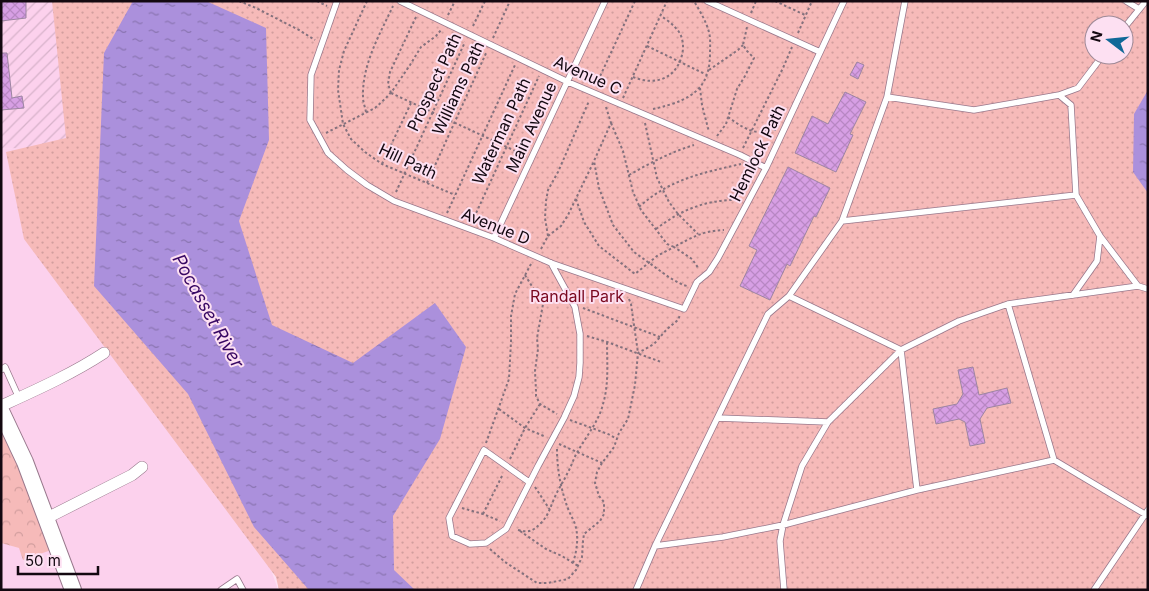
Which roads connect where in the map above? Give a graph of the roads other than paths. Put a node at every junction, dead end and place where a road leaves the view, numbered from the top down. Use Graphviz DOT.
graph roads {
  1 [pos="337,1"];
  2 [pos="400,1"];
  3 [pos="606,1"];
  4 [pos="707,1"];
  5 [pos="844,1"];
  6 [pos="905,1"];
  7 [pos="1126,1"];
  8 [pos="1146,1"];
  9 [pos="1138,9"];
  10 [pos="1134,15"];
  11 [pos="820,52"];
  12 [pos="1095,65"];
  13 [pos="568,82"];
  14 [pos="1059,95"];
  15 [pos="887,96"];
  16 [pos="766,168"];
  17 [pos="1076,195"];
  18 [pos="842,221"];
  19 [pos="1100,236"];
  20 [pos="494,238"];
  21 [pos="552,263"];
  22 [pos="1138,286"];
  23 [pos="1148,290"];
  24 [pos="1073,295"];
  25 [pos="789,296"];
  26 [pos="1008,304"];
  27 [pos="684,309"];
  28 [pos="901,350"];
  29 [pos="104,353"];
  30 [pos="1,370"];
  31 [pos="19,398"];
  32 [pos="1,406"];
  33 [pos="1,411"];
  34 [pos="718,418"];
  35 [pos="828,422"];
  36 [pos="1054,460"];
  37 [pos="142,467"];
  38 [pos="529,482"];
  39 [pos="917,490"];
  40 [pos="1147,514"];
  41 [pos="47,518"];
  42 [pos="783,525"];
  43 [pos="655,546"];
  44 [pos="73,590"];
  45 [pos="221,590"];
  46 [pos="243,590"];
  47 [pos="636,590"];
  48 [pos="784,590"];
  49 [pos="1094,590"];
  1 -- 20 [label="lane, Avenue D"];
  2 -- 13 [label="lane, Avenue C"];
  3 -- 13 [label="lane, Main Avenue"];
  4 -- 11 [label="lane"];
  5 -- 11 [label="lane, Hemlock Path"];
  6 -- 15 [label="lane"];
  7 -- 9 [label="lane"];
  8 -- 9 [label="lane"];
  9 -- 10 [label="lane"];
  11 -- 16 [label="lane, Hemlock Path"];
  12 -- 14 [label="lane"];
  13 -- 16 [label="lane, Avenue C"];
  13 -- 20 [label="lane, Main Avenue"];
  14 -- 15 [label="lane"];
  14 -- 17 [label="lane"];
  15 -- 18 [label="lane"];
  16 -- 27 [label="lane, Hemlock Path"];
  17 -- 18 [label="lane"];
  17 -- 19 [label="lane"];
  18 -- 25 [label="lane"];
  19 -- 22 [label="lane"];
  19 -- 24 [label="lane"];
  20 -- 21 [label="lane, Avenue D"];
  21 -- 27 [label="lane, Avenue D"];
  21 -- 38 [label="lane"];
  22 -- 23 [label="lane"];
  22 -- 24 [label="lane"];
  24 -- 26 [label="lane"];
  25 -- 28 [label="lane"];
  25 -- 34 [label="lane"];
  26 -- 28 [label="lane"];
  26 -- 36 [label="lane"];
  28 -- 35 [label="lane"];
  28 -- 39 [label="lane"];
  29 -- 31 [label="street"];
  30 -- 31 [label="lane"];
  31 -- 32 [label="street"];
  33 -- 41 [label="main road"];
  34 -- 35 [label="lane"];
  34 -- 43 [label="lane"];
  35 -- 42 [label="lane"];
  36 -- 39 [label="lane"];
  36 -- 40 [label="lane"];
  37 -- 41 [label="street"];
  38 -- 38 [label="lane"];
  39 -- 42 [label="lane"];
  40 -- 49 [label="lane"];
  41 -- 44 [label="main road"];
  42 -- 43 [label="lane"];
  42 -- 48 [label="lane"];
  43 -- 47 [label="lane"];
  45 -- 46 [label="lane"];
}
